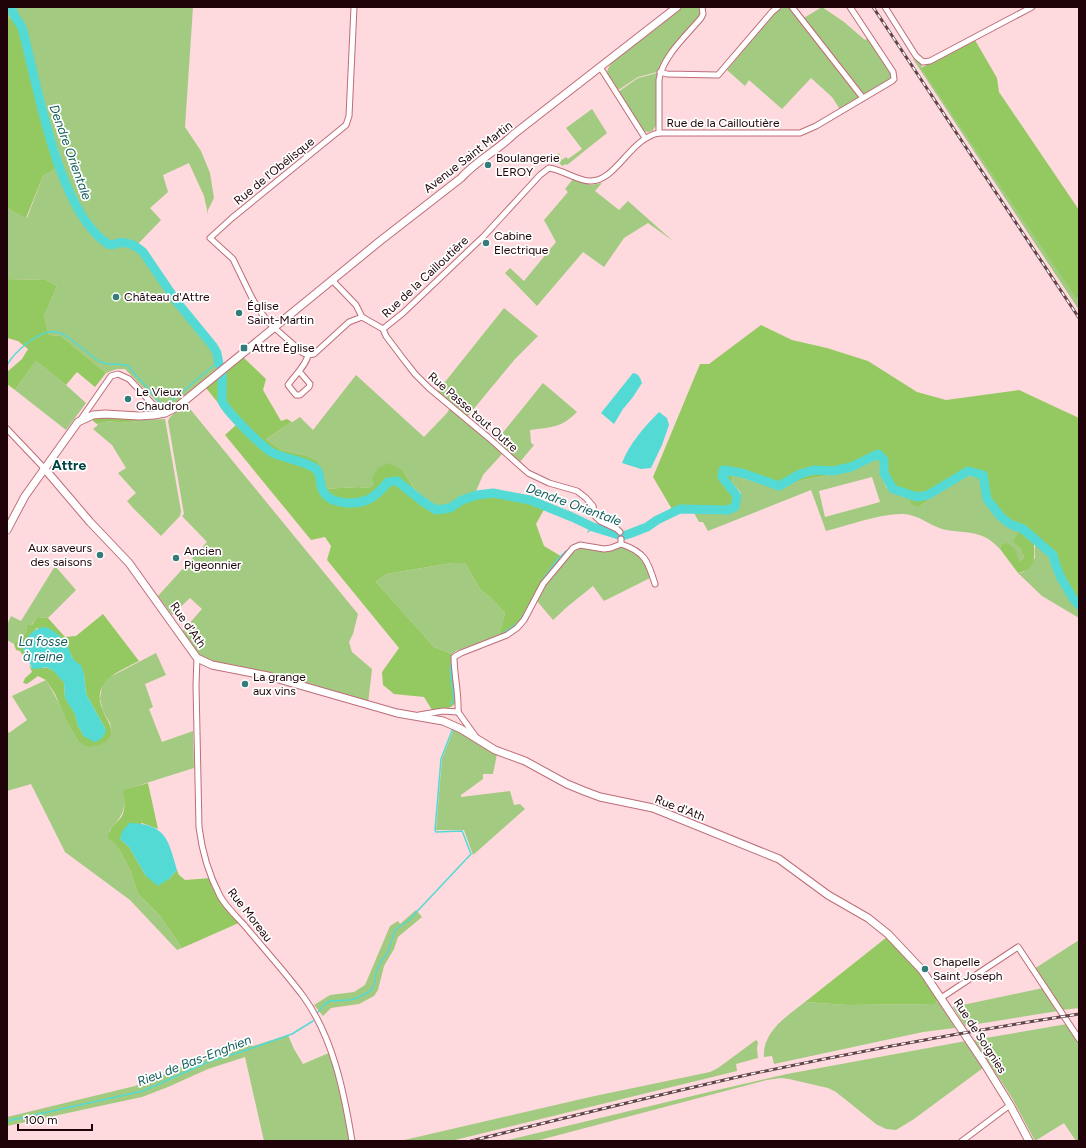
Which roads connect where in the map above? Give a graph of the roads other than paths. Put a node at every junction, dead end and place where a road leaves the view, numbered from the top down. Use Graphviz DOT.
graph roads {
  1 [pos="354,7"];
  2 [pos="677,7"];
  3 [pos="702,7"];
  4 [pos="778,7"];
  5 [pos="792,7"];
  6 [pos="850,7"];
  7 [pos="885,7"];
  8 [pos="1032,7"];
  9 [pos="600,67"];
  10 [pos="660,72"];
  11 [pos="864,98"];
  12 [pos="659,132"];
  13 [pos="645,138"];
  14 [pos="332,280"];
  15 [pos="362,317"];
  16 [pos="274,327"];
  17 [pos="383,329"];
  18 [pos="308,355"];
  19 [pos="299,371"];
  20 [pos="161,413"];
  21 [pos="78,422"];
  22 [pos="7,429"];
  23 [pos="44,468"];
  24 [pos="7,530"];
  25 [pos="620,532"];
  26 [pos="654,584"];
  27 [pos="197,658"];
  28 [pos="458,712"];
  29 [pos="417,716"];
  30 [pos="476,738"];
  31 [pos="868,918"];
  32 [pos="941,998"];
  33 [pos="1079,1039"];
  34 [pos="1010,1105"];
  35 [pos="352,1141"];
  36 [pos="962,1141"];
  37 [pos="1029,1141"];
  1 -- 16 [label="street, Rue de l'Obélisque"];
  2 -- 9 [label="street, Avenue Saint Martin"];
  3 -- 10 [label="street"];
  4 -- 10 [label="street"];
  5 -- 11 [label="street"];
  6 -- 11 [label="street, Rue de la Cailloutière"];
  7 -- 8 [label="street"];
  9 -- 13 [label="street"];
  9 -- 14 [label="street, Avenue Saint Martin"];
  10 -- 12 [label="street"];
  11 -- 12 [label="street, Rue de la Cailloutière"];
  12 -- 13 [label="street, Rue de la Cailloutière"];
  13 -- 17 [label="street, Rue de la Cailloutière"];
  14 -- 15 [label="street, Rue Passe tout Outre"];
  14 -- 16 [label="street, Avenue Saint Martin"];
  15 -- 17 [label="street, Rue Passe tout Outre"];
  15 -- 18 [label="street"];
  16 -- 18 [label="street"];
  16 -- 20 [label="street, Avenue Saint Martin"];
  17 -- 25 [label="street, Rue Passe tout Outre"];
  18 -- 19 [label="street"];
  19 -- 19 [label="street"];
  20 -- 21 [label="street, Avenue Saint Martin"];
  20 -- 21 [label="street"];
  21 -- 23 [label="street"];
  22 -- 23 [label="street"];
  23 -- 24 [label="street"];
  23 -- 27 [label="street, Rue d'Ath"];
  26 -- 28 [label="street"];
  27 -- 29 [label="street, Rue d'Ath"];
  27 -- 35 [label="street, Rue Moreau"];
  28 -- 29 [label="street, Rue d'Ath"];
  28 -- 30 [label="street, Rue d'Ath"];
  29 -- 30 [label="street, Rue d'Ath"];
  30 -- 31 [label="street, Rue d'Ath"];
  31 -- 32 [label="street, Rue de Soignies"];
  32 -- 33 [label="street"];
  32 -- 34 [label="street, Rue de Soignies"];
  34 -- 36 [label="street"];
  34 -- 37 [label="street, Rue de Soignies"];
}
